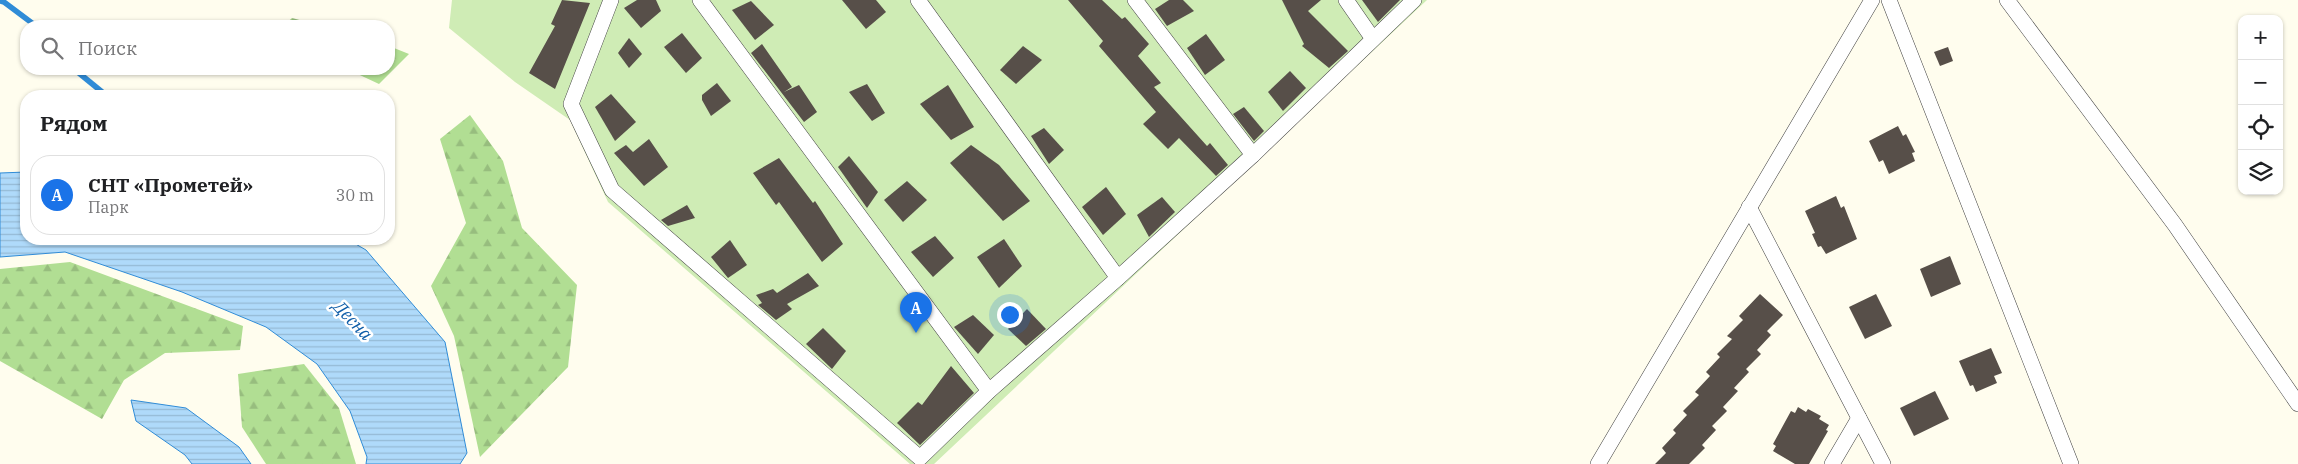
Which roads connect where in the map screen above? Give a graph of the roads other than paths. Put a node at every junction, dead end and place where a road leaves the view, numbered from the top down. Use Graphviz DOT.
graph roads {
  1 [pos="611,0"];
  2 [pos="700,0"];
  3 [pos="918,0"];
  4 [pos="1135,0"];
  5 [pos="1346,0"];
  6 [pos="1414,0"];
  7 [pos="1872,0"];
  8 [pos="1889,0"];
  9 [pos="2007,0"];
  10 [pos="1373,39"];
  11 [pos="1253,155"];
  12 [pos="1749,207"];
  13 [pos="1118,278"];
  14 [pos="989,391"];
  15 [pos="2298,404"];
  16 [pos="1859,418"];
  17 [pos="1598,464"];
  18 [pos="1832,464"];
  19 [pos="1883,464"];
  20 [pos="2071,464"];
  1 -- 14 [label="street"];
  2 -- 14 [label="street"];
  3 -- 13 [label="street"];
  4 -- 11 [label="street"];
  5 -- 10 [label="street"];
  6 -- 10 [label="street"];
  7 -- 12 [label="street"];
  8 -- 20 [label="street"];
  9 -- 15 [label="street"];
  10 -- 11 [label="street"];
  11 -- 13 [label="street"];
  12 -- 16 [label="street"];
  12 -- 17 [label="street"];
  13 -- 14 [label="street"];
  16 -- 18 [label="street"];
  16 -- 19 [label="street"];
}
